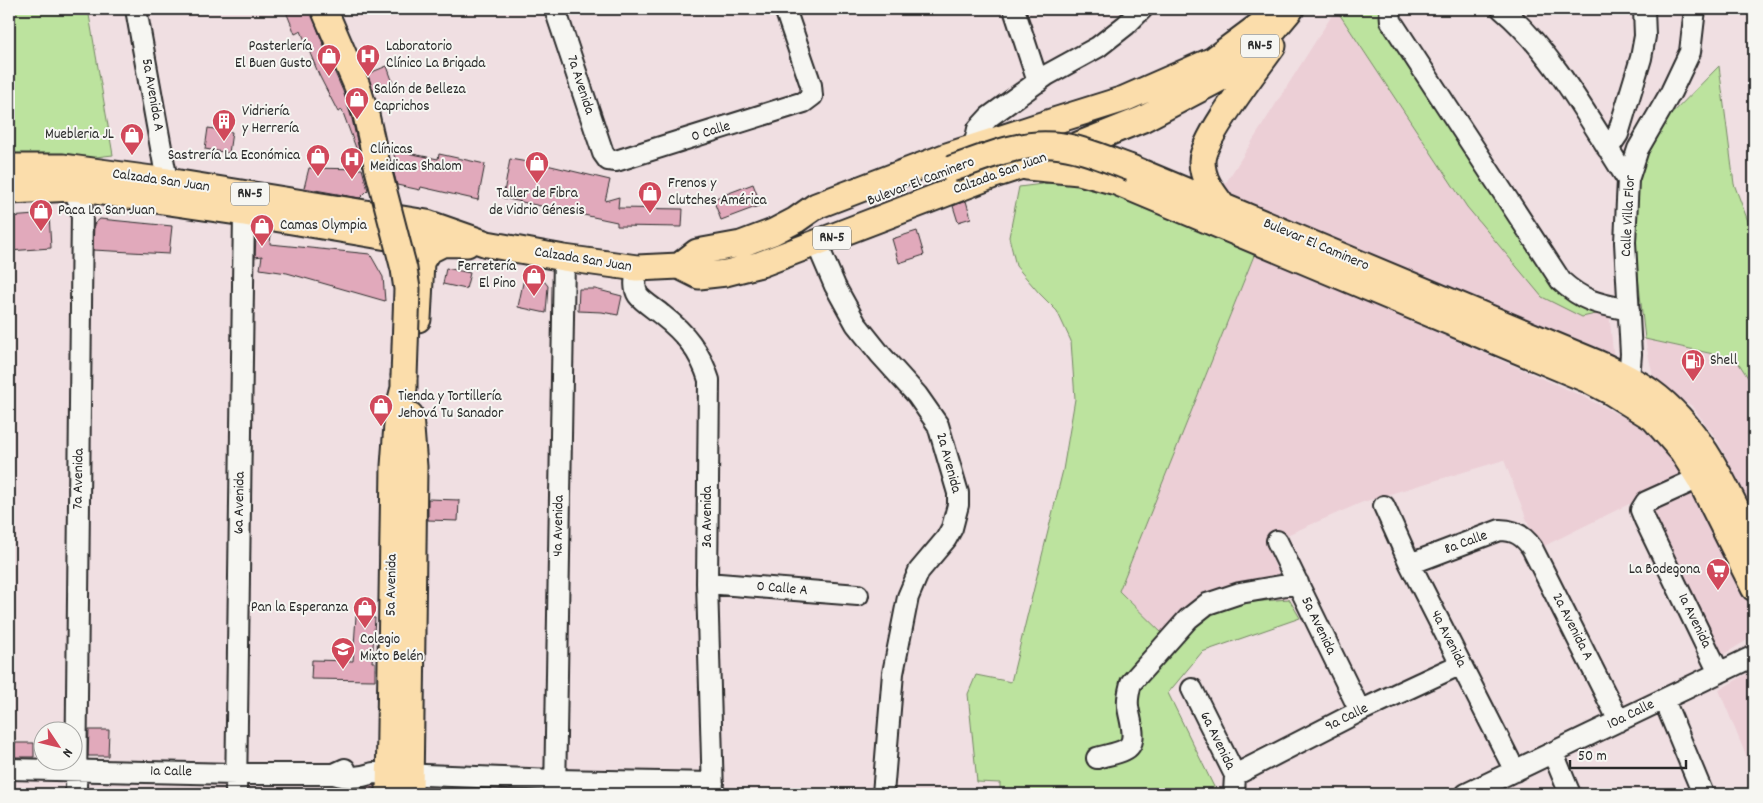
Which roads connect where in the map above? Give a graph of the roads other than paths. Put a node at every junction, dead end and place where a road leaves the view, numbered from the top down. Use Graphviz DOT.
graph roads {
  1 [pos="136,9"];
  2 [pos="324,9"];
  3 [pos="555,9"];
  4 [pos="786,9"];
  5 [pos="1014,9"];
  6 [pos="1142,9"];
  7 [pos="1274,9"];
  8 [pos="1292,9"];
  9 [pos="1300,9"];
  10 [pos="1390,9"];
  11 [pos="1502,9"];
  12 [pos="1644,9"];
  13 [pos="1694,9"];
  14 [pos="1038,82"];
  15 [pos="980,145"];
  16 [pos="1608,149"];
  17 [pos="608,160"];
  18 [pos="1022,166"];
  19 [pos="9,168"];
  20 [pos="69,178"];
  21 [pos="988,178"];
  22 [pos="1628,180"];
  23 [pos="167,181"];
  24 [pos="9,191"];
  25 [pos="1222,205"];
  26 [pos="244,213"];
  27 [pos="796,220"];
  28 [pos="383,237"];
  29 [pos="442,244"];
  30 [pos="487,244"];
  31 [pos="817,244"];
  32 [pos="564,258"];
  33 [pos="679,266"];
  34 [pos="637,268"];
  35 [pos="1629,310"];
  36 [pos="1626,389"];
  37 [pos="404,466"];
  38 [pos="1699,478"];
  39 [pos="1384,506"];
  40 [pos="1522,536"];
  41 [pos="1277,541"];
  42 [pos="1754,545"];
  43 [pos="1410,564"];
  44 [pos="707,583"];
  45 [pos="1298,583"];
  46 [pos="1754,588"];
  47 [pos="858,595"];
  48 [pos="1754,656"];
  49 [pos="1461,664"];
  50 [pos="1713,669"];
  51 [pos="1192,689"];
  52 [pos="1664,700"];
  53 [pos="1360,711"];
  54 [pos="77,720"];
  55 [pos="1620,721"];
  56 [pos="1553,753"];
  57 [pos="1097,758"];
  58 [pos="9,769"];
  59 [pos="32,769"];
  60 [pos="76,770"];
  61 [pos="1515,771"];
  62 [pos="236,774"];
  63 [pos="395,782"];
  64 [pos="1234,784"];
  65 [pos="555,787"];
  66 [pos="713,789"];
  67 [pos="76,794"];
  68 [pos="236,794"];
  69 [pos="883,794"];
  70 [pos="1466,794"];
  71 [pos="1570,794"];
  72 [pos="1703,794"];
  1 -- 23 [label="street, 5a Avenida A"];
  2 -- 37 [label="main road, 5a Avenida, bridge"];
  3 -- 17 [label="street, 7a Avenida"];
  4 -- 17 [label="street, 0 Calle"];
  5 -- 14 [label="street"];
  6 -- 14 [label="street"];
  7 -- 15 [label="main road, RN-5"];
  8 -- 18 [label="main road, Calzada San Juan / RN-5"];
  9 -- 25 [label="main road"];
  10 -- 35 [label="street"];
  11 -- 16 [label="street"];
  12 -- 16 [label="street"];
  13 -- 22 [label="street, Calle Villa Flor"];
  14 -- 15 [label="street"];
  15 -- 21 [label="main road"];
  15 -- 27 [label="main road, RN-5"];
  16 -- 22 [label="street"];
  18 -- 21 [label="main road, Calzada San Juan / RN-5"];
  18 -- 36 [label="main road, Bulevar El Caminero"];
  19 -- 20 [label="main road, Calzada San Juan / RN-5"];
  20 -- 23 [label="main road, Calzada San Juan / RN-5"];
  20 -- 24 [label="main road, Calzada San Juan / RN-5"];
  20 -- 26 [label="main road, Calzada San Juan / RN-5"];
  20 -- 54 [label="street, 7a Avenida"];
  21 -- 31 [label="main road, Calzada San Juan / RN-5"];
  22 -- 35 [label="street, Calle Villa Flor"];
  23 -- 30 [label="main road, Calzada San Juan / RN-5"];
  25 -- 27 [label="main road, Bulevar El Caminero, bridge"];
  25 -- 36 [label="main road, Bulevar El Caminero"];
  26 -- 28 [label="main road, Calzada San Juan / RN-5"];
  26 -- 62 [label="street, 6a Avenida"];
  27 -- 33 [label="main road, RN-5"];
  28 -- 29 [label="main road, Calzada San Juan / RN-5"];
  28 -- 37 [label="main road, 5a Avenida"];
  29 -- 30 [label="main road, Calzada San Juan / RN-5"];
  29 -- 37 [label="main road, 5a Avenida"];
  30 -- 32 [label="main road, Calzada San Juan / RN-5"];
  31 -- 33 [label="main road, Calzada San Juan / RN-5"];
  31 -- 69 [label="street, 2a Avenida"];
  32 -- 34 [label="main road, Calzada San Juan / RN-5"];
  32 -- 65 [label="street, 4a Avenida"];
  33 -- 34 [label="main road, Calzada San Juan / RN-5"];
  34 -- 44 [label="street, 3a Avenida"];
  35 -- 36 [label="street, Calle Villa Flor"];
  36 -- 38 [label="main road, Bulevar El Caminero"];
  36 -- 42 [label="main road, Bulevar El Caminero"];
  37 -- 63 [label="main road, 5a Avenida"];
  38 -- 46 [label="main road, Bulevar El Caminero"];
  38 -- 50 [label="street, 1a Avenida"];
  39 -- 43 [label="street, 4a Avenida"];
  40 -- 43 [label="street, 8a Calle"];
  40 -- 55 [label="street, 2a Avenida A"];
  41 -- 45 [label="street, 5a Avenida"];
  43 -- 49 [label="street, 4a Avenida"];
  44 -- 47 [label="street, 0 Calle A"];
  44 -- 66 [label="street, 3a Avenida"];
  45 -- 53 [label="street, 5a Avenida"];
  45 -- 57 [label="street"];
  48 -- 50 [label="street"];
  49 -- 53 [label="street, 9a Calle"];
  49 -- 61 [label="street, 4a Avenida"];
  50 -- 52 [label="street, 10a Calle"];
  51 -- 64 [label="street, 6a Avenida"];
  52 -- 55 [label="street, 10a Calle"];
  52 -- 72 [label="street"];
  53 -- 64 [label="street, 9a Calle"];
  55 -- 56 [label="street, 10a Calle"];
  56 -- 61 [label="street, 10a Calle"];
  56 -- 71 [label="street"];
  58 -- 59 [label="street, 1a Calle"];
  60 -- 62 [label="street, 1a Calle"];
  60 -- 67 [label="street, 7a Avenida"];
  61 -- 70 [label="street, 10a Calle"];
  62 -- 63 [label="street, 1a Calle"];
  62 -- 68 [label="street, 6a Avenida"];
  63 -- 65 [label="street, 1a Calle"];
  65 -- 66 [label="street, 1a Calle"];
}
